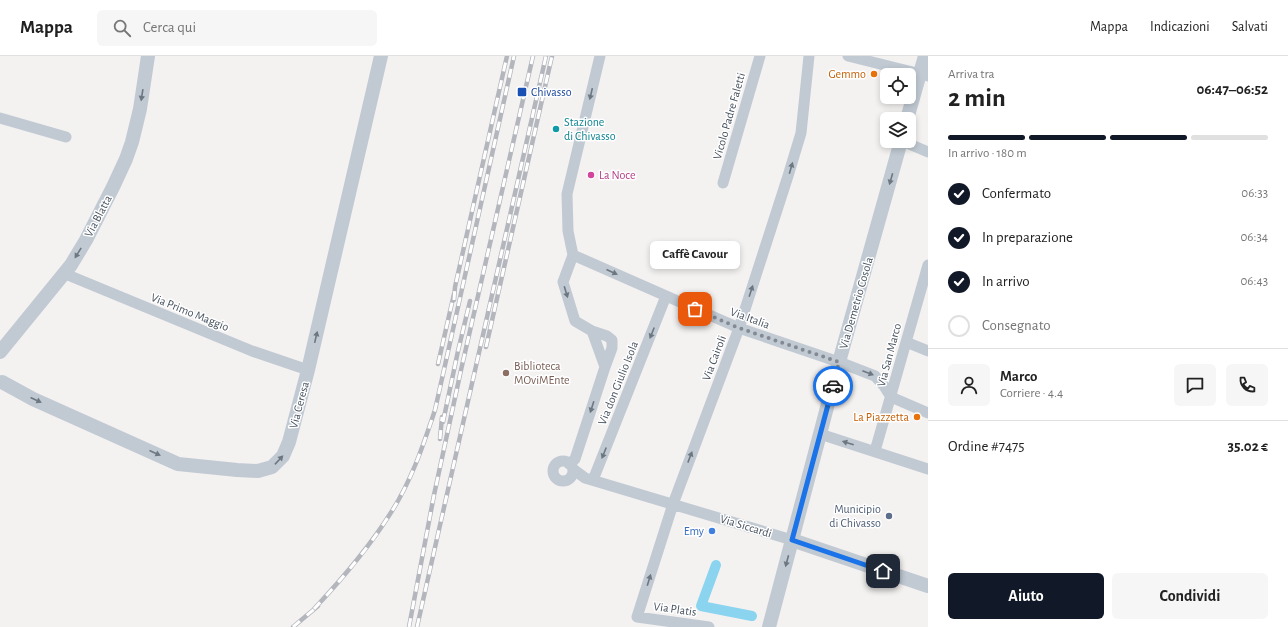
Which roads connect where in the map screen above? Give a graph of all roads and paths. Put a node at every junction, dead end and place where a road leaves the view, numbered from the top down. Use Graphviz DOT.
graph roads {
  1 [pos="148,56"];
  2 [pos="381,56"];
  3 [pos="600,56"];
  4 [pos="760,56"];
  5 [pos="808,56"];
  6 [pos="848,56"];
  7 [pos="924,56"];
  8 [pos="924,75"];
  9 [pos="910,112"];
  10 [pos="0,118"];
  11 [pos="66,137"];
  12 [pos="916,147"];
  13 [pos="899,148"];
  14 [pos="928,152"];
  15 [pos="723,184"];
  16 [pos="573,255"];
  17 [pos="928,265"];
  18 [pos="63,273"];
  19 [pos="666,296"];
  20 [pos="923,298"];
  21 [pos="739,328"];
  22 [pos="592,331"];
  23 [pos="906,342"];
  24 [pos="928,351"];
  25 [pos="0,352"];
  26 [pos="839,362"];
  27 [pos="605,367"];
  28 [pos="308,370"];
  29 [pos="1,380"];
  30 [pos="891,397"];
  31 [pos="928,413"];
  32 [pos="820,434"];
  33 [pos="875,451"];
  34 [pos="927,465"];
  35 [pos="589,479"];
  36 [pos="672,504"];
  37 [pos="792,540"];
  38 [pos="928,586"];
  39 [pos="637,617"];
  40 [pos="708,627"];
  41 [pos="769,627"];
  1 -- 18 [label="street, Via Blatta, one-way"];
  28 -- 2 [label="street, Via Ceresa, one-way"];
  3 -- 16 [label="street, one-way"];
  4 -- 15 [label="street, Vicolo Padre Faletti"];
  21 -- 5 [label="street, Via Cairoli, one-way"];
  6 -- 8 [label="street"];
  7 -- 8 [label="street"];
  8 -- 9 [label="street"];
  10 -- 11 [label="street"];
  12 -- 14 [label="street"];
  13 -- 26 [label="street, Via Demetrio Cosola, one-way"];
  16 -- 19 [label="street, Via Italia, one-way"];
  16 -- 22 [label="street, one-way"];
  17 -- 20 [label="street, Via San Marco"];
  18 -- 25 [label="street, Via Blatta"];
  18 -- 28 [label="street, Via Primo Maggio"];
  19 -- 21 [label="street, Via Italia"];
  19 -- 35 [label="street, Via don Giulio Isola, one-way"];
  20 -- 23 [label="street, Via San Marco"];
  21 -- 26 [label="street, Via Italia"];
  36 -- 21 [label="street, Via Cairoli, one-way"];
  22 -- 27 [label="street"];
  22 -- 27 [label="street"];
  23 -- 24 [label="street"];
  23 -- 30 [label="street, Via San Marco"];
  26 -- 30 [label="street, Via Italia, one-way"];
  26 -- 32 [label="street, Via Demetrio Cosola"];
  27 -- 35 [label="street, Via Siccardi, one-way"];
  29 -- 28 [label="street, Via Ceresa, one-way"];
  30 -- 31 [label="street"];
  30 -- 33 [label="street, Via San Marco"];
  33 -- 32 [label="street, one-way"];
  32 -- 37 [label="street, Via Demetrio Cosola"];
  33 -- 34 [label="street"];
  35 -- 36 [label="street, Via Siccardi"];
  36 -- 37 [label="street, Via Siccardi"];
  39 -- 36 [label="street, Via Cairoli, one-way"];
  37 -- 38 [label="street, Via Siccardi"];
  37 -- 41 [label="street, Via Demetrio Cosola, one-way"];
  39 -- 40 [label="street, Via Platis"];
}
